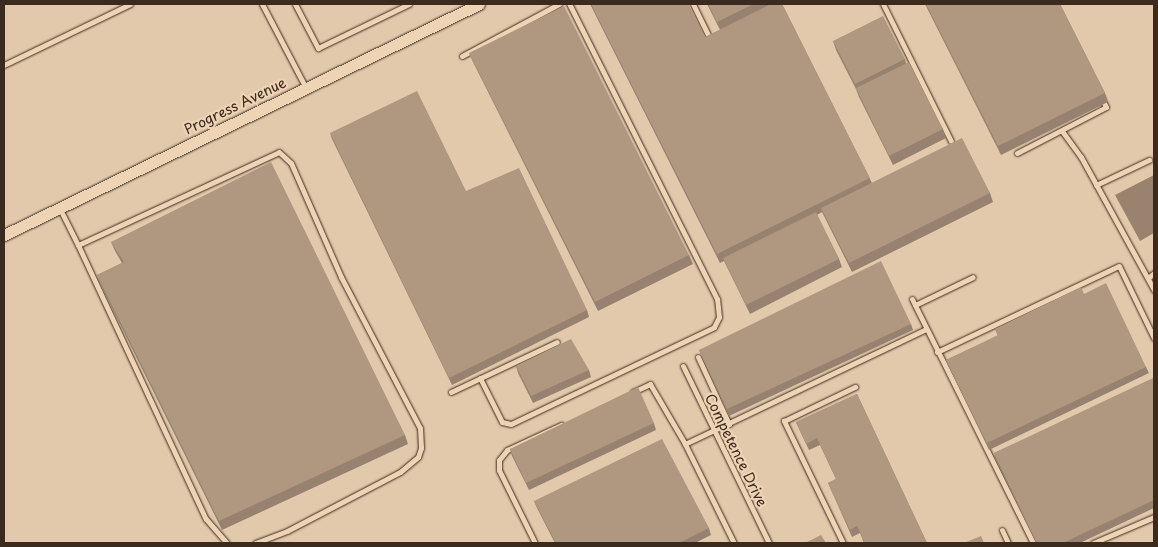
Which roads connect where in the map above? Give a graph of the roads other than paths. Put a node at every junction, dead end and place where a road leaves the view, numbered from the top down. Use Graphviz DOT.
graph roads {
  1 [pos="130,4"];
  2 [pos="262,4"];
  3 [pos="295,4"];
  4 [pos="409,4"];
  5 [pos="479,4"];
  6 [pos="559,4"];
  7 [pos="568,4"];
  8 [pos="693,4"];
  9 [pos="883,4"];
  10 [pos="708,35"];
  11 [pos="462,56"];
  12 [pos="4,65"];
  13 [pos="306,88"];
  14 [pos="1098,90"];
  15 [pos="1062,131"];
  16 [pos="951,141"];
  17 [pos="1017,153"];
  18 [pos="1149,160"];
  19 [pos="1096,185"];
  20 [pos="60,208"];
  21 [pos="4,235"];
  22 [pos="78,245"];
  23 [pos="1154,273"];
  24 [pos="973,277"];
  25 [pos="1148,278"];
  26 [pos="1154,290"];
  27 [pos="926,329"];
  28 [pos="1154,338"];
  29 [pos="557,342"];
  30 [pos="938,352"];
  31 [pos="698,357"];
  32 [pos="683,366"];
  33 [pos="480,378"];
  34 [pos="855,388"];
  35 [pos="451,392"];
  36 [pos="623,396"];
  37 [pos="569,421"];
  38 [pos="729,424"];
  39 [pos="714,431"];
  40 [pos="685,444"];
  41 [pos="1154,517"];
  42 [pos="1002,530"];
  43 [pos="227,543"];
  44 [pos="255,543"];
  45 [pos="535,543"];
  46 [pos="734,543"];
  47 [pos="769,543"];
  48 [pos="843,543"];
  49 [pos="1008,543"];
  50 [pos="1032,543"];
  51 [pos="1093,543"];
  1 -- 12 [label="lane"];
  2 -- 13 [label="lane"];
  3 -- 4 [label="lane"];
  5 -- 13 [label="street, Progress Avenue"];
  6 -- 11 [label="lane"];
  7 -- 33 [label="lane"];
  8 -- 10 [label="lane"];
  9 -- 16 [label="lane"];
  13 -- 20 [label="street, Progress Avenue"];
  14 -- 15 [label="lane"];
  15 -- 17 [label="lane"];
  15 -- 19 [label="lane"];
  18 -- 19 [label="lane"];
  19 -- 25 [label="lane"];
  20 -- 21 [label="street, Progress Avenue"];
  20 -- 22 [label="lane"];
  22 -- 43 [label="lane"];
  22 -- 44 [label="lane"];
  23 -- 25 [label="lane"];
  24 -- 27 [label="lane"];
  25 -- 26 [label="lane"];
  27 -- 30 [label="lane"];
  27 -- 38 [label="lane"];
  28 -- 30 [label="lane"];
  29 -- 33 [label="lane"];
  30 -- 50 [label="lane"];
  31 -- 38 [label="lane"];
  32 -- 39 [label="lane, Competence Drive"];
  33 -- 35 [label="lane"];
  34 -- 48 [label="lane"];
  36 -- 40 [label="lane"];
  37 -- 45 [label="lane"];
  38 -- 39 [label="lane"];
  39 -- 40 [label="lane"];
  39 -- 47 [label="lane, Competence Drive"];
  40 -- 46 [label="lane"];
  41 -- 51 [label="lane"];
  42 -- 49 [label="lane"];
}
